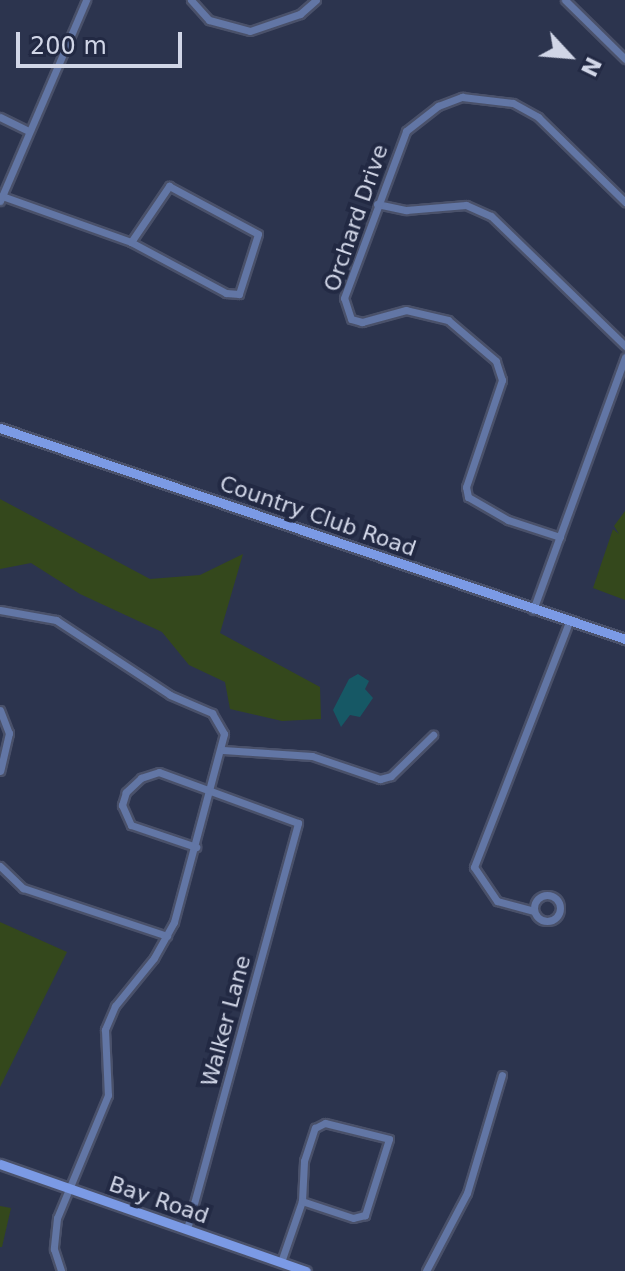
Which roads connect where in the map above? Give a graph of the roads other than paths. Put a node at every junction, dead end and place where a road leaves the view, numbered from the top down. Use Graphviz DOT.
graph roads {
  1 [pos="86,0"];
  2 [pos="191,0"];
  3 [pos="316,0"];
  4 [pos="565,0"];
  5 [pos="623,54"];
  6 [pos="0,117"];
  7 [pos="29,131"];
  8 [pos="1,199"];
  9 [pos="625,202"];
  10 [pos="377,204"];
  11 [pos="131,242"];
  12 [pos="625,346"];
  13 [pos="625,357"];
  14 [pos="0,428"];
  15 [pos="560,537"];
  16 [pos="0,610"];
  17 [pos="533,611"];
  18 [pos="569,622"];
  19 [pos="625,639"];
  20 [pos="0,710"];
  21 [pos="433,735"];
  22 [pos="223,750"];
  23 [pos="0,771"];
  24 [pos="212,791"];
  25 [pos="196,847"];
  26 [pos="0,866"];
  27 [pos="534,911"];
  28 [pos="167,936"];
  29 [pos="502,1075"];
  30 [pos="0,1164"];
  31 [pos="67,1187"];
  32 [pos="302,1201"];
  33 [pos="187,1229"];
  34 [pos="281,1262"];
  35 [pos="61,1271"];
  36 [pos="306,1271"];
  37 [pos="426,1271"];
  1 -- 7 [label="street"];
  2 -- 3 [label="street"];
  4 -- 5 [label="street"];
  6 -- 7 [label="street"];
  7 -- 8 [label="street"];
  8 -- 11 [label="street"];
  9 -- 10 [label="street, Orchard Drive"];
  10 -- 12 [label="street"];
  10 -- 15 [label="street, Orchard Drive"];
  11 -- 11 [label="street"];
  13 -- 15 [label="street"];
  14 -- 17 [label="street, Country Club Road"];
  15 -- 17 [label="street"];
  16 -- 22 [label="street"];
  17 -- 18 [label="street, Country Club Road"];
  18 -- 19 [label="street, Country Club Road"];
  18 -- 27 [label="street"];
  20 -- 23 [label="street"];
  21 -- 22 [label="street"];
  22 -- 24 [label="street"];
  24 -- 25 [label="street"];
  24 -- 25 [label="street"];
  24 -- 33 [label="street, Walker Lane"];
  25 -- 28 [label="street"];
  26 -- 28 [label="street"];
  28 -- 31 [label="street"];
  29 -- 37 [label="street"];
  30 -- 31 [label="street, Bay Road"];
  31 -- 33 [label="street, Bay Road"];
  31 -- 35 [label="street"];
  32 -- 32 [label="street"];
  32 -- 34 [label="street"];
  33 -- 34 [label="street, Bay Road"];
  34 -- 36 [label="street, Bay Road"];
}
